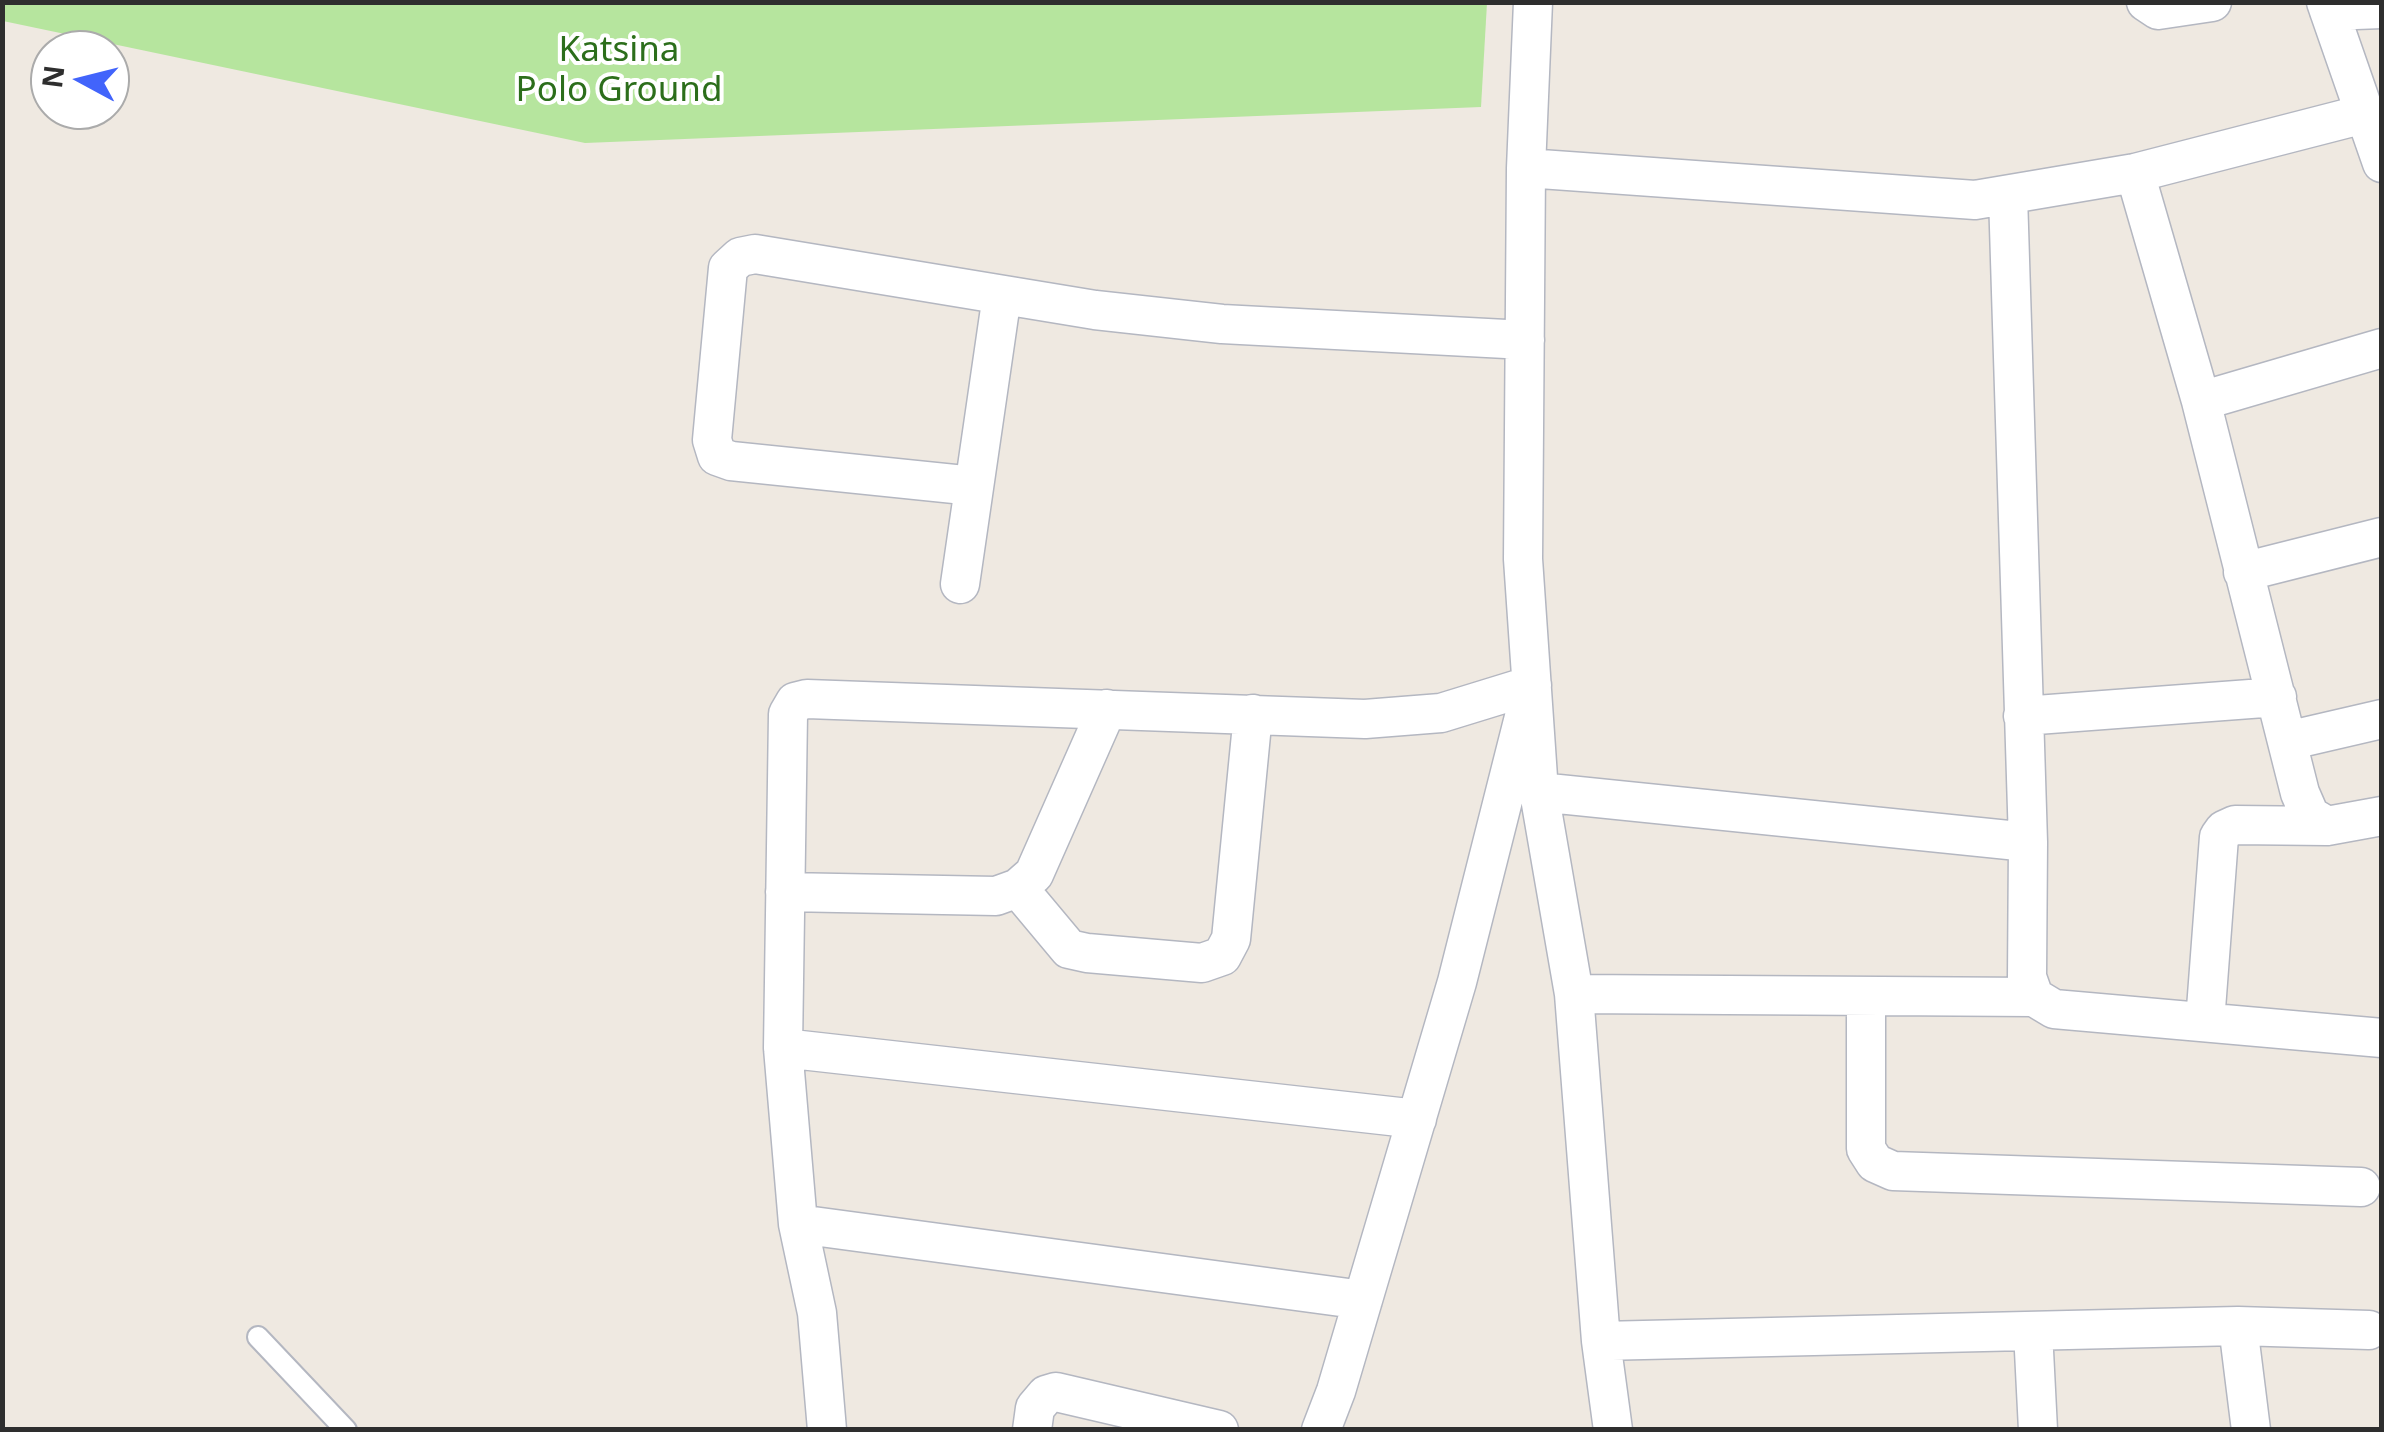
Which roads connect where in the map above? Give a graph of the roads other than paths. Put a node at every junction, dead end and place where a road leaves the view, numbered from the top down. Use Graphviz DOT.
graph roads {
  1 [pos="1533,2"];
  2 [pos="2146,2"];
  3 [pos="2212,2"];
  4 [pos="2327,7"];
  5 [pos="2382,9"];
  6 [pos="2364,114"];
  7 [pos="2382,163"];
  8 [pos="1526,168"];
  9 [pos="2135,173"];
  10 [pos="2008,195"];
  11 [pos="1002,295"];
  12 [pos="1525,340"];
  13 [pos="2382,348"];
  14 [pos="2201,402"];
  15 [pos="974,486"];
  16 [pos="2382,536"];
  17 [pos="2243,572"];
  18 [pos="960,584"];
  19 [pos="1532,685"];
  20 [pos="2277,698"];
  21 [pos="1107,710"];
  22 [pos="1253,714"];
  23 [pos="2024,716"];
  24 [pos="2382,719"];
  25 [pos="2287,741"];
  26 [pos="1539,792"];
  27 [pos="2382,816"];
  28 [pos="2328,826"];
  29 [pos="2028,842"];
  30 [pos="1018,888"];
  31 [pos="785,892"];
  32 [pos="1574,994"];
  33 [pos="1866,996"];
  34 [pos="2034,997"];
  35 [pos="2205,1022"];
  36 [pos="2382,1038"];
  37 [pos="782,1048"];
  38 [pos="1416,1119"];
  39 [pos="2361,1187"];
  40 [pos="798,1224"];
  41 [pos="1363,1300"];
  42 [pos="2238,1326"];
  43 [pos="2369,1330"];
  44 [pos="2033,1331"];
  45 [pos="258,1337"];
  46 [pos="1600,1342"];
  47 [pos="346,1430"];
  48 [pos="827,1430"];
  49 [pos="1032,1430"];
  50 [pos="1218,1430"];
  51 [pos="1320,1430"];
  52 [pos="1613,1430"];
  53 [pos="2038,1430"];
  54 [pos="2251,1430"];
  1 -- 8 [label="street"];
  2 -- 3 [label="street"];
  4 -- 5 [label="street"];
  4 -- 6 [label="street"];
  6 -- 7 [label="street"];
  6 -- 9 [label="street"];
  8 -- 10 [label="street"];
  8 -- 12 [label="street"];
  9 -- 10 [label="street"];
  9 -- 14 [label="street"];
  10 -- 23 [label="street"];
  11 -- 12 [label="street"];
  11 -- 15 [label="street"];
  11 -- 15 [label="street"];
  12 -- 19 [label="street"];
  13 -- 14 [label="street"];
  14 -- 17 [label="street"];
  15 -- 18 [label="street"];
  16 -- 17 [label="street"];
  17 -- 20 [label="street"];
  19 -- 22 [label="street"];
  19 -- 26 [label="street"];
  19 -- 38 [label="street"];
  20 -- 23 [label="street"];
  20 -- 25 [label="street"];
  21 -- 22 [label="street"];
  21 -- 30 [label="street"];
  21 -- 31 [label="street"];
  22 -- 30 [label="street"];
  23 -- 29 [label="street"];
  24 -- 25 [label="street"];
  25 -- 28 [label="street"];
  26 -- 29 [label="street"];
  26 -- 32 [label="street"];
  27 -- 28 [label="street"];
  28 -- 35 [label="street"];
  29 -- 34 [label="street"];
  30 -- 31 [label="street"];
  31 -- 37 [label="street"];
  32 -- 33 [label="street"];
  32 -- 46 [label="street"];
  33 -- 34 [label="street"];
  33 -- 39 [label="street"];
  34 -- 35 [label="street"];
  35 -- 36 [label="street"];
  37 -- 38 [label="street"];
  37 -- 40 [label="street"];
  38 -- 41 [label="street"];
  40 -- 41 [label="street"];
  40 -- 48 [label="street"];
  41 -- 51 [label="street"];
  42 -- 43 [label="street"];
  42 -- 44 [label="street"];
  42 -- 54 [label="street"];
  44 -- 46 [label="street"];
  44 -- 53 [label="street"];
  45 -- 47 [label="lane"];
  46 -- 52 [label="street"];
  49 -- 50 [label="street"];
}
